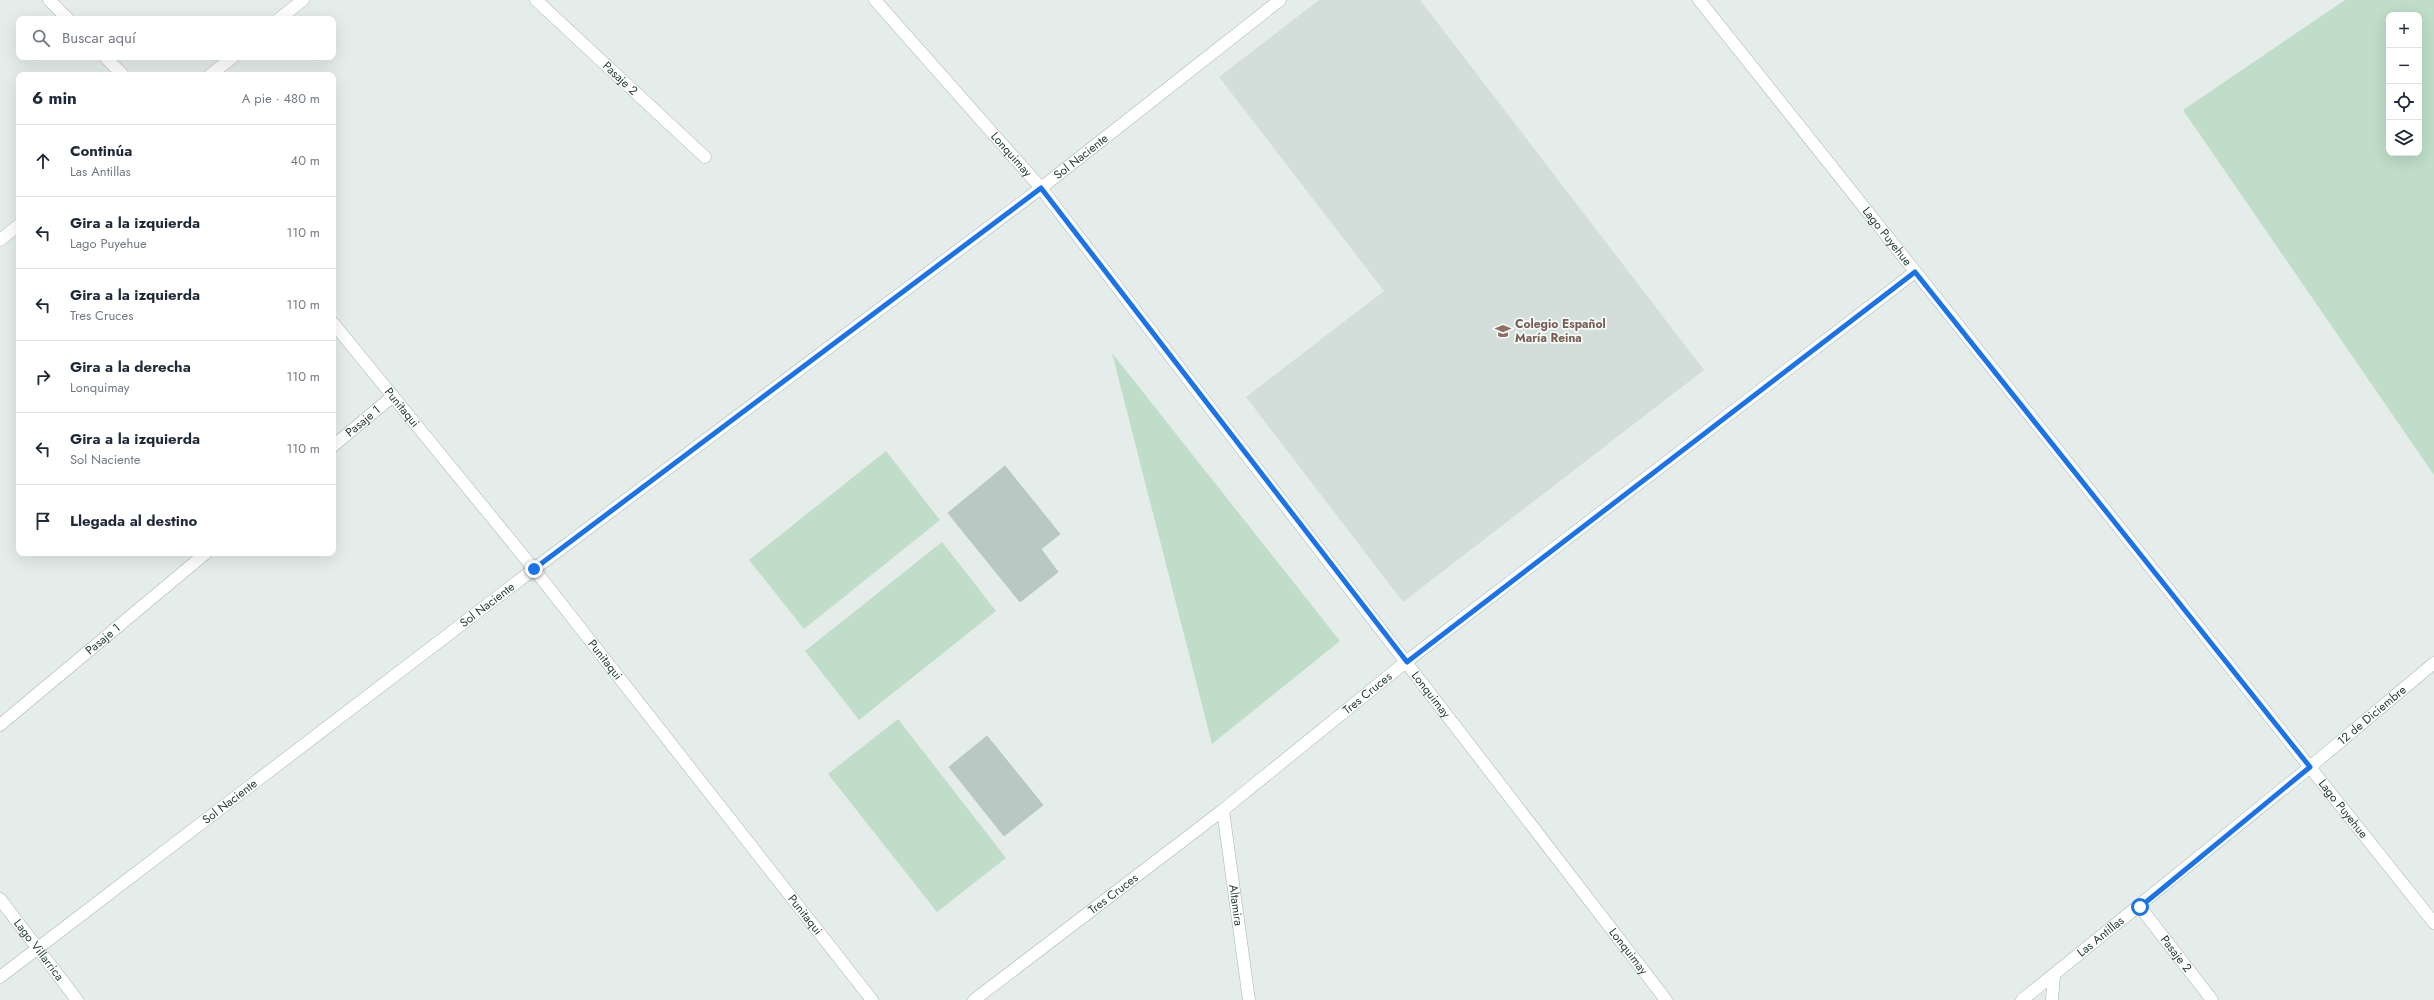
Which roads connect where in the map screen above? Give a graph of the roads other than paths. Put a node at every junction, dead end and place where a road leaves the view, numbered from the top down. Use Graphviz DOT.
graph roads {
  1 [pos="49,0"];
  2 [pos="303,0"];
  3 [pos="536,0"];
  4 [pos="875,0"];
  5 [pos="1280,0"];
  6 [pos="1699,0"];
  7 [pos="65,16"];
  8 [pos="283,16"];
  9 [pos="108,60"];
  10 [pos="228,60"];
  11 [pos="120,72"];
  12 [pos="214,72"];
  13 [pos="705,157"];
  14 [pos="1041,188"];
  15 [pos="16,227"];
  16 [pos="0,240"];
  17 [pos="1915,272"];
  18 [pos="336,327"];
  19 [pos="393,396"];
  20 [pos="336,444"];
  21 [pos="202,556"];
  22 [pos="534,569"];
  23 [pos="1407,662"];
  24 [pos="2434,663"];
  25 [pos="0,725"];
  26 [pos="2310,767"];
  27 [pos="1223,810"];
  28 [pos="0,899"];
  29 [pos="2140,907"];
  30 [pos="2434,922"];
  31 [pos="37,949"];
  32 [pos="2054,976"];
  33 [pos="0,977"];
  34 [pos="77,1000"];
  35 [pos="872,1000"];
  36 [pos="974,1000"];
  37 [pos="1249,1000"];
  38 [pos="1666,1000"];
  39 [pos="2022,1000"];
  40 [pos="2052,1000"];
  41 [pos="2212,1000"];
  1 -- 7 [label="street"];
  2 -- 8 [label="street"];
  3 -- 13 [label="street, Pasaje 2"];
  4 -- 14 [label="street, Lonquimay"];
  5 -- 14 [label="street, Sol Naciente"];
  6 -- 17 [label="street, Lago Puyehue"];
  9 -- 11 [label="street"];
  10 -- 12 [label="street"];
  14 -- 22 [label="street, Sol Naciente"];
  14 -- 23 [label="street, Lonquimay"];
  15 -- 16 [label="street"];
  17 -- 23 [label="street, Tres Cruces"];
  17 -- 26 [label="street, Lago Puyehue"];
  18 -- 19 [label="street, Punitaqui"];
  19 -- 20 [label="street, Pasaje 1"];
  19 -- 22 [label="street, Punitaqui"];
  21 -- 25 [label="street, Pasaje 1"];
  22 -- 31 [label="street, Sol Naciente"];
  22 -- 35 [label="street, Punitaqui"];
  23 -- 27 [label="street, Tres Cruces"];
  23 -- 38 [label="street, Lonquimay"];
  24 -- 26 [label="street, 12 de Diciembre"];
  26 -- 29 [label="street, Las Antillas"];
  26 -- 30 [label="street, Lago Puyehue"];
  27 -- 36 [label="street, Tres Cruces"];
  27 -- 37 [label="street, Altamira"];
  28 -- 31 [label="street, Lago Villarrica"];
  29 -- 32 [label="street, Las Antillas"];
  29 -- 41 [label="street, Pasaje 2"];
  31 -- 33 [label="street, Sol Naciente"];
  31 -- 34 [label="street, Lago Villarrica"];
  32 -- 39 [label="street, Las Antillas"];
  32 -- 40 [label="street"];
}
